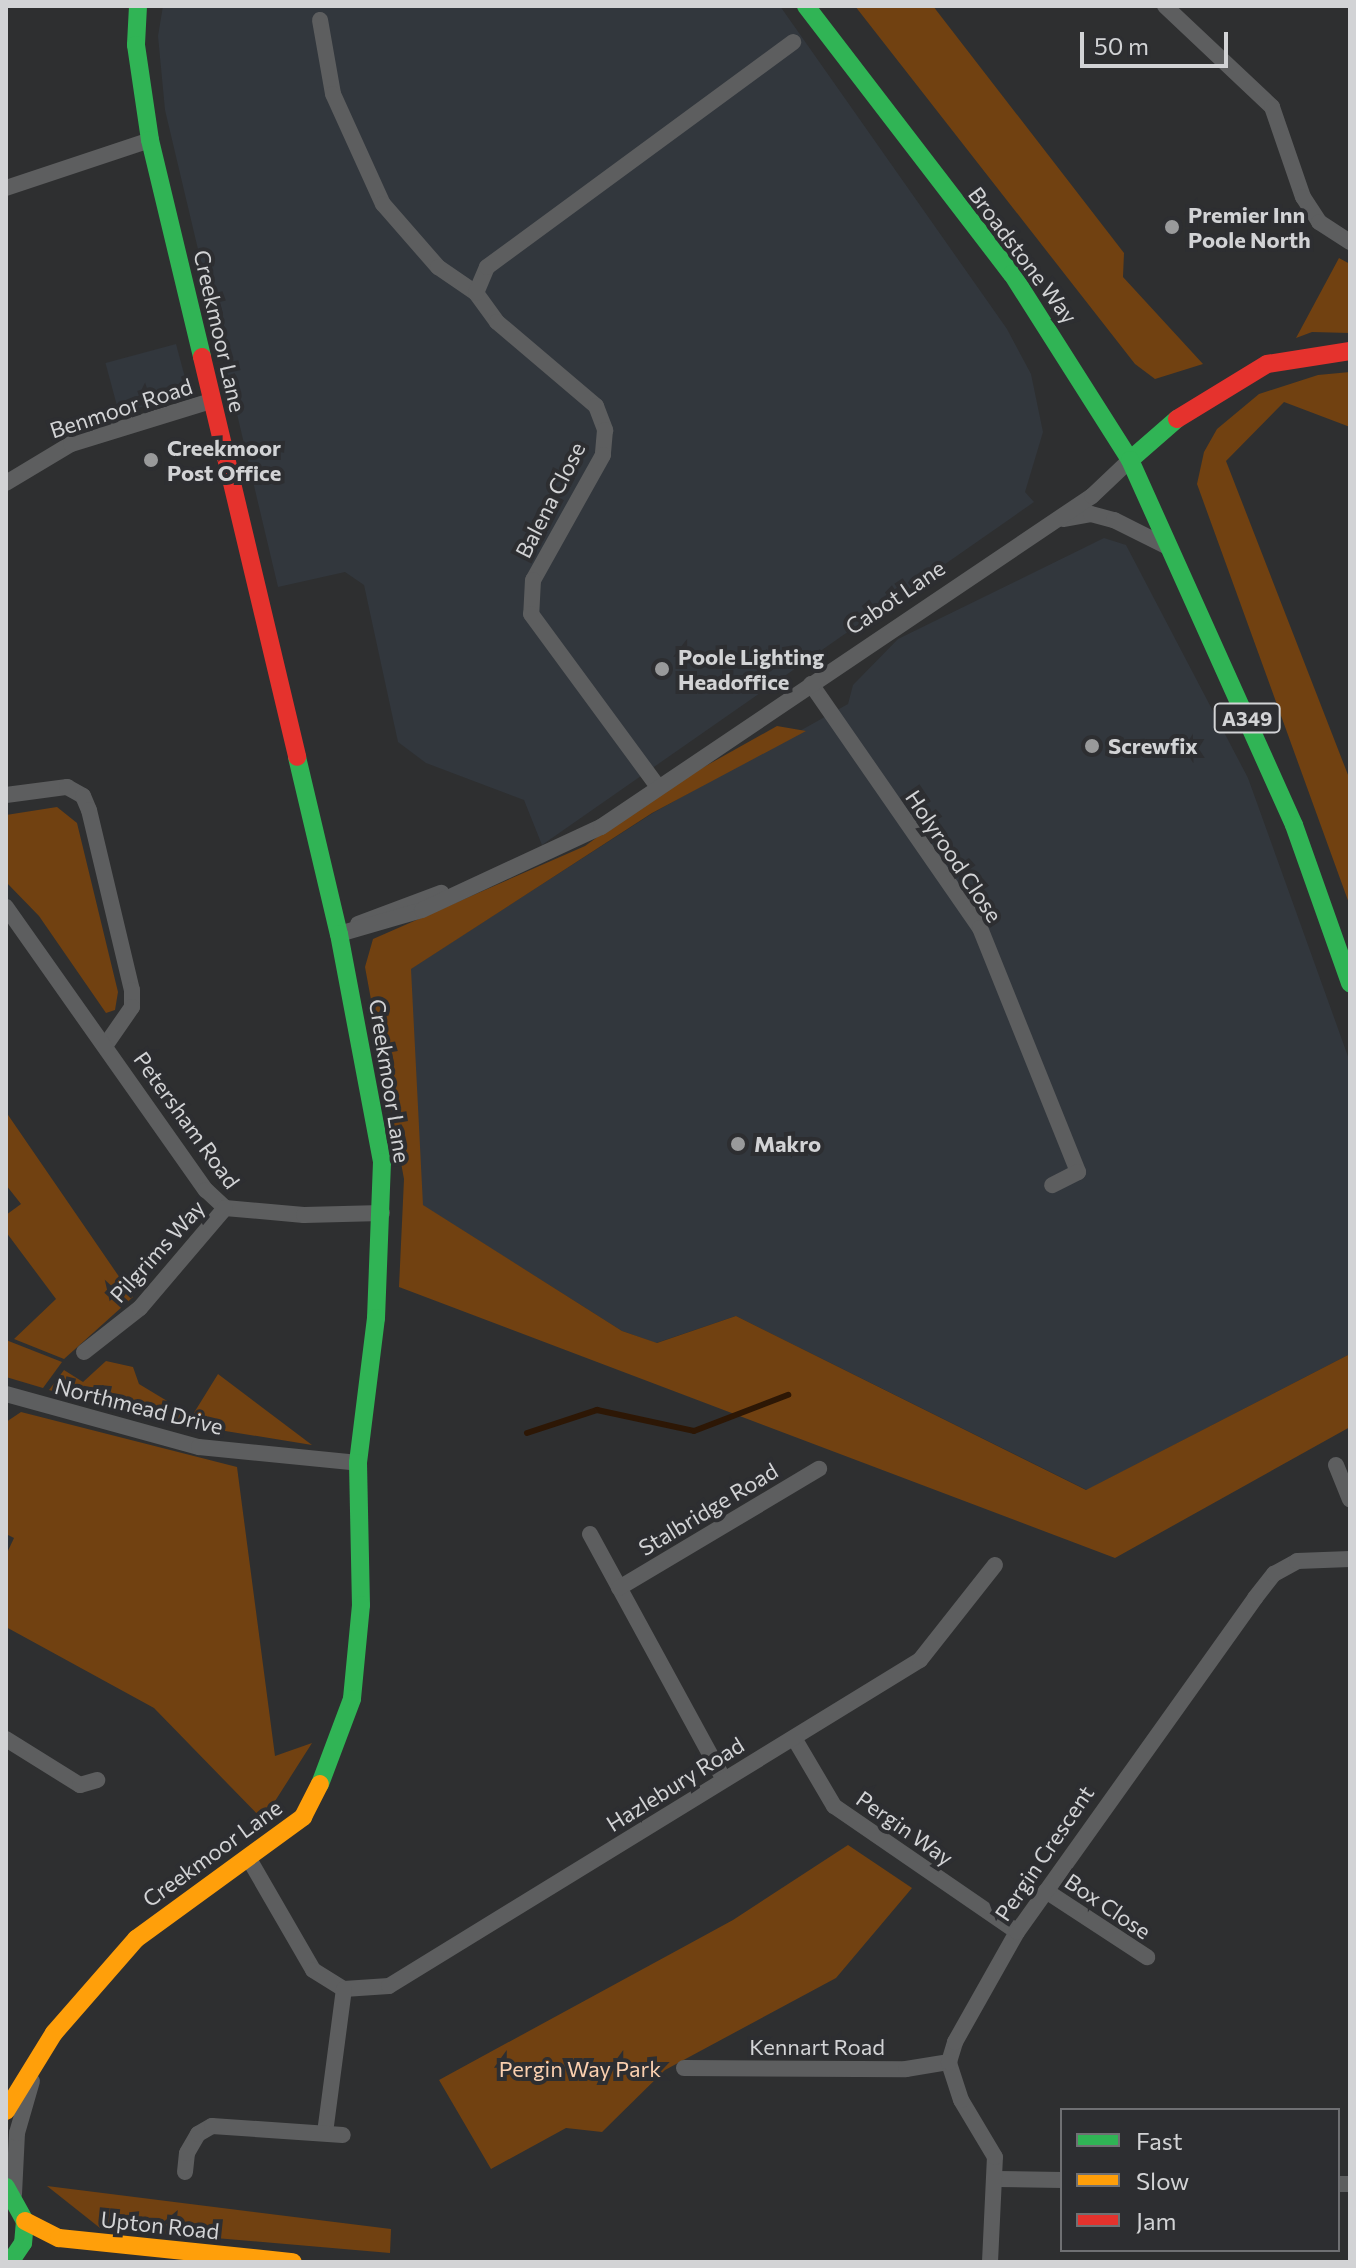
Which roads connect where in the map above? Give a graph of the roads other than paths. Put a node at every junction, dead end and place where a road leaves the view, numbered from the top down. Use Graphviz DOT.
graph roads {
  1 [pos="138,6"];
  2 [pos="806,6"];
  3 [pos="1165,6"];
  4 [pos="320,20"];
  5 [pos="793,42"];
  6 [pos="150,140"];
  7 [pos="6,188"];
  8 [pos="1350,242"];
  9 [pos="476,293"];
  10 [pos="1350,351"];
  11 [pos="211,401"];
  12 [pos="1130,460"];
  13 [pos="6,483"];
  14 [pos="1057,520"];
  15 [pos="1173,550"];
  16 [pos="811,684"];
  17 [pos="658,787"];
  18 [pos="6,795"];
  19 [pos="6,907"];
  20 [pos="339,934"];
  21 [pos="1350,983"];
  22 [pos="105,1046"];
  23 [pos="1052,1185"];
  24 [pos="225,1208"];
  25 [pos="382,1213"];
  26 [pos="84,1352"];
  27 [pos="6,1394"];
  28 [pos="358,1463"];
  29 [pos="1336,1465"];
  30 [pos="819,1469"];
  31 [pos="1350,1499"];
  32 [pos="590,1534"];
  33 [pos="1350,1559"];
  34 [pos="995,1565"];
  35 [pos="619,1588"];
  36 [pos="794,1738"];
  37 [pos="6,1739"];
  38 [pos="723,1778"];
  39 [pos="97,1780"];
  40 [pos="249,1859"];
  41 [pos="1046,1891"];
  42 [pos="1017,1932"];
  43 [pos="1147,1957"];
  44 [pos="344,1989"];
  45 [pos="39,2056"];
  46 [pos="949,2062"];
  47 [pos="684,2068"];
  48 [pos="6,2111"];
  49 [pos="325,2133"];
  50 [pos="343,2135"];
  51 [pos="185,2172"];
  52 [pos="997,2179"];
  53 [pos="1060,2180"];
  54 [pos="10,2190"];
  55 [pos="25,2221"];
  56 [pos="10,2262"];
  57 [pos="293,2262"];
  58 [pos="990,2262"];
  1 -- 6 [label="main road, Creekmoor Lane"];
  2 -- 12 [label="main road, Broadstone Way"];
  3 -- 8 [label="street"];
  4 -- 9 [label="street, Balena Close"];
  5 -- 9 [label="street"];
  6 -- 7 [label="street"];
  6 -- 11 [label="main road, Creekmoor Lane"];
  9 -- 17 [label="street, Balena Close"];
  10 -- 12 [label="main road, Cabot Lane"];
  11 -- 13 [label="street, Benmoor Road"];
  11 -- 20 [label="main road, Creekmoor Lane"];
  12 -- 14 [label="street, Cabot Lane"];
  12 -- 15 [label="main road, Broadstone Way / A349"];
  14 -- 15 [label="street"];
  14 -- 16 [label="street, Cabot Lane"];
  15 -- 21 [label="main road, Broadstone Way / A349"];
  16 -- 17 [label="street, Cabot Lane"];
  16 -- 23 [label="street, Holyrood Close"];
  17 -- 20 [label="street, Cabot Lane"];
  18 -- 22 [label="street, Petersham Road"];
  19 -- 22 [label="street, Petersham Road"];
  20 -- 25 [label="main road, Creekmoor Lane"];
  22 -- 24 [label="street, Petersham Road"];
  24 -- 25 [label="street, Petersham Road"];
  24 -- 26 [label="street, Pilgrims Way"];
  25 -- 28 [label="main road, Creekmoor Lane"];
  27 -- 28 [label="street, Northmead Drive"];
  28 -- 40 [label="main road, Creekmoor Lane"];
  29 -- 31 [label="street"];
  30 -- 35 [label="street, Stalbridge Road"];
  32 -- 35 [label="street"];
  33 -- 41 [label="street, Pergin Crescent"];
  34 -- 36 [label="street, Hazlebury Road"];
  35 -- 38 [label="street"];
  36 -- 38 [label="street, Hazlebury Road"];
  36 -- 42 [label="street, Pergin Way"];
  37 -- 39 [label="street"];
  38 -- 44 [label="street, Hazlebury Road"];
  40 -- 44 [label="street"];
  40 -- 45 [label="main road, Creekmoor Lane"];
  41 -- 42 [label="street, Pergin Crescent"];
  41 -- 43 [label="street, Box Close"];
  42 -- 46 [label="street, Pergin Crescent"];
  44 -- 49 [label="street"];
  45 -- 48 [label="main road, Creekmoor Lane"];
  45 -- 54 [label="street, Creekmoor Lane"];
  46 -- 47 [label="street, Kennart Road"];
  46 -- 52 [label="street"];
  49 -- 50 [label="street"];
  49 -- 51 [label="street"];
  52 -- 53 [label="street"];
  52 -- 58 [label="street"];
  54 -- 55 [label="main road"];
  55 -- 56 [label="main road"];
  55 -- 57 [label="main road, Upton Road"];
}
